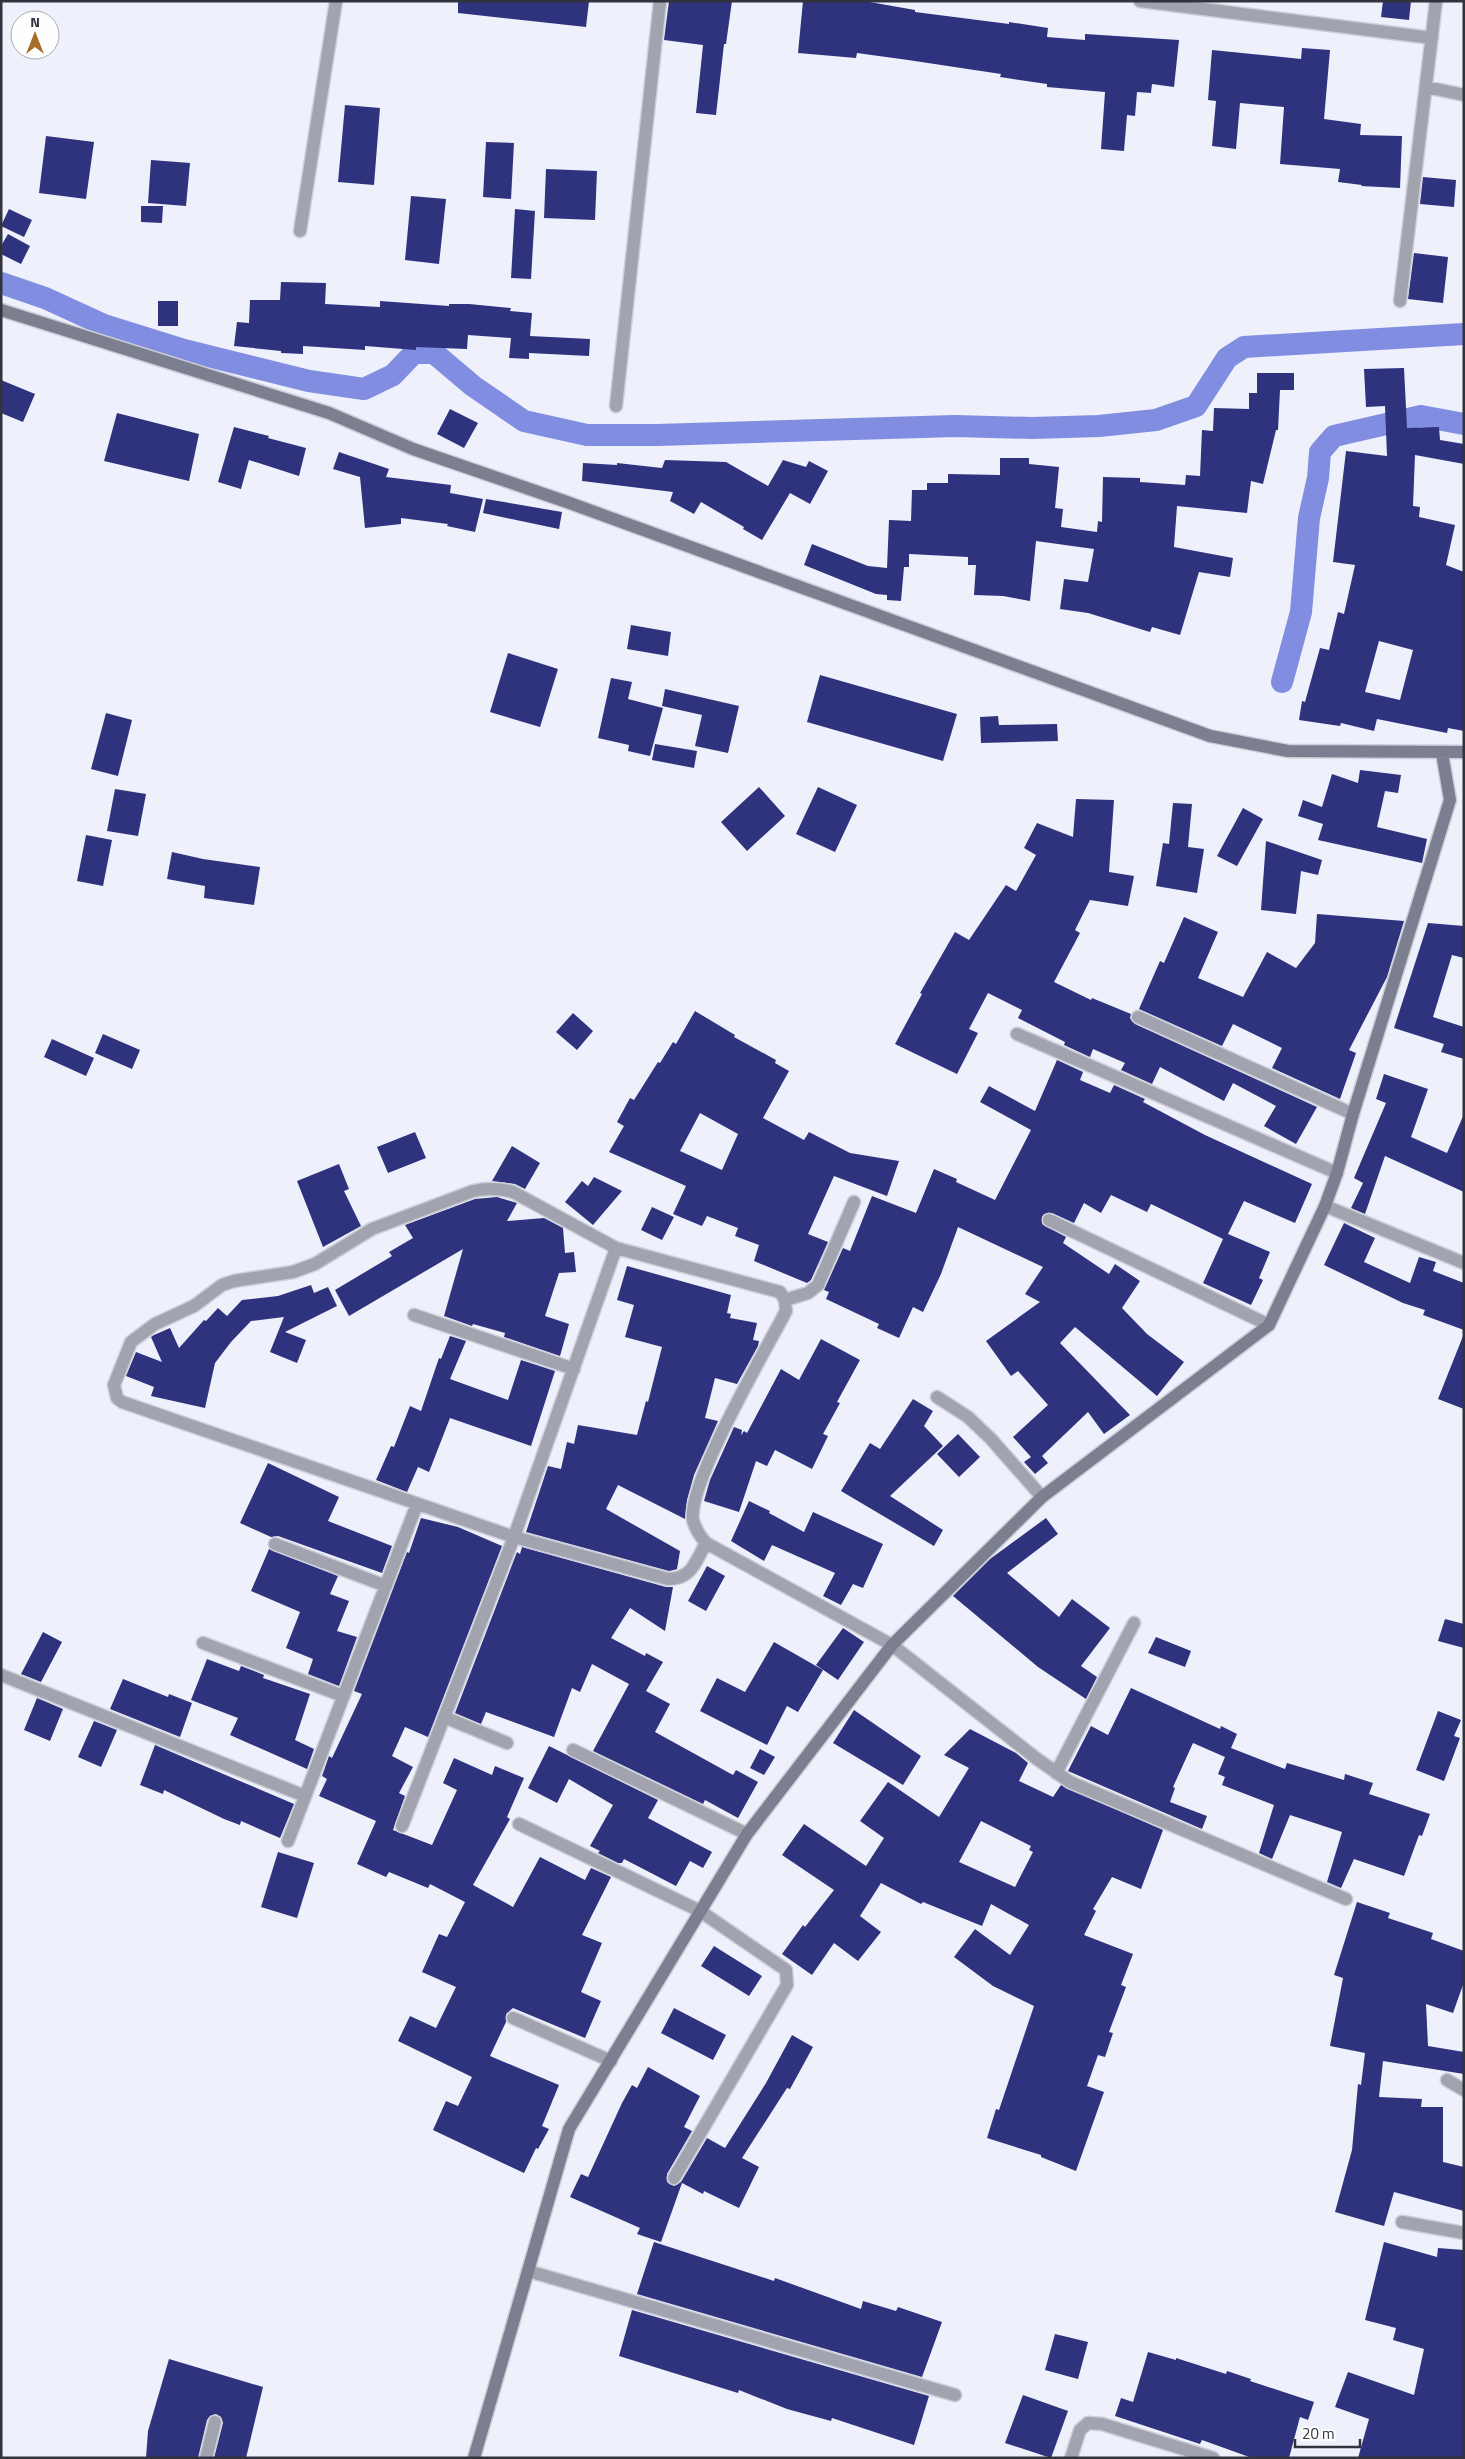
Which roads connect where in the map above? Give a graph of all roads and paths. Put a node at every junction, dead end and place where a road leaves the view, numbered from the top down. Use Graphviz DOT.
graph roads {
  1 [pos="336,1"];
  2 [pos="660,1"];
  3 [pos="1140,1"];
  4 [pos="1436,1"];
  5 [pos="1432,38"];
  6 [pos="1426,87"];
  7 [pos="1464,95"];
  8 [pos="300,231"];
  9 [pos="1400,301"];
  10 [pos="1,310"];
  11 [pos="616,406"];
  12 [pos="1464,752"];
  13 [pos="1442,753"];
  14 [pos="1138,1017"];
  15 [pos="1017,1034"];
  16 [pos="1353,1114"];
  17 [pos="1337,1173"];
  18 [pos="854,1202"];
  19 [pos="1325,1206"];
  20 [pos="1050,1220"];
  21 [pos="616,1248"];
  22 [pos="1464,1263"];
  23 [pos="785,1300"];
  24 [pos="414,1315"];
  25 [pos="1268,1325"];
  26 [pos="574,1369"];
  27 [pos="937,1398"];
  28 [pos="1042,1497"];
  29 [pos="417,1504"];
  30 [pos="514,1537"];
  31 [pos="706,1543"];
  32 [pos="275,1544"];
  33 [pos="386,1586"];
  34 [pos="1134,1623"];
  35 [pos="203,1643"];
  36 [pos="892,1645"];
  37 [pos="1,1675"];
  38 [pos="343,1696"];
  39 [pos="444,1718"];
  40 [pos="507,1743"];
  41 [pos="573,1750"];
  42 [pos="1056,1773"];
  43 [pos="305,1796"];
  44 [pos="519,1824"];
  45 [pos="402,1826"];
  46 [pos="747,1834"];
  47 [pos="288,1841"];
  48 [pos="1346,1899"];
  49 [pos="700,1911"];
  50 [pos="513,2018"];
  51 [pos="610,2060"];
  52 [pos="1447,2080"];
  53 [pos="1464,2090"];
  54 [pos="674,2178"];
  55 [pos="1402,2222"];
  56 [pos="1464,2233"];
  57 [pos="528,2271"];
  58 [pos="955,2395"];
  59 [pos="214,2422"];
  60 [pos="206,2458"];
  61 [pos="474,2458"];
  62 [pos="1071,2458"];
  63 [pos="1213,2458"];
  1 -- 8 [label="street"];
  2 -- 11 [label="street"];
  3 -- 5 [label="street"];
  4 -- 5 [label="street"];
  5 -- 6 [label="street"];
  6 -- 7 [label="street"];
  6 -- 9 [label="street"];
  10 -- 13 [label="main road"];
  12 -- 13 [label="main road"];
  13 -- 16 [label="main road"];
  14 -- 16 [label="street"];
  15 -- 17 [label="street"];
  16 -- 17 [label="main road"];
  17 -- 19 [label="main road"];
  18 -- 23 [label="street"];
  19 -- 22 [label="street"];
  19 -- 25 [label="main road"];
  20 -- 25 [label="street"];
  21 -- 23 [label="street"];
  21 -- 26 [label="street"];
  21 -- 29 [label="street"];
  23 -- 31 [label="street"];
  24 -- 26 [label="street"];
  25 -- 28 [label="main road"];
  26 -- 30 [label="street"];
  27 -- 28 [label="street"];
  28 -- 36 [label="main road"];
  29 -- 30 [label="street"];
  29 -- 33 [label="street"];
  30 -- 31 [label="street"];
  30 -- 39 [label="street"];
  31 -- 36 [label="street"];
  32 -- 33 [label="street"];
  33 -- 38 [label="street"];
  34 -- 42 [label="street"];
  35 -- 38 [label="street"];
  36 -- 42 [label="street"];
  36 -- 46 [label="main road"];
  37 -- 43 [label="street"];
  38 -- 43 [label="street"];
  39 -- 40 [label="street"];
  39 -- 45 [label="street"];
  41 -- 46 [label="street"];
  42 -- 48 [label="street"];
  43 -- 47 [label="street"];
  44 -- 49 [label="street"];
  46 -- 49 [label="main road"];
  49 -- 51 [label="main road"];
  49 -- 54 [label="street"];
  50 -- 51 [label="street"];
  51 -- 57 [label="main road"];
  52 -- 53 [label="street"];
  55 -- 56 [label="street"];
  57 -- 58 [label="street"];
  57 -- 61 [label="main road"];
  59 -- 60 [label="street"];
  62 -- 63 [label="street"];
}
